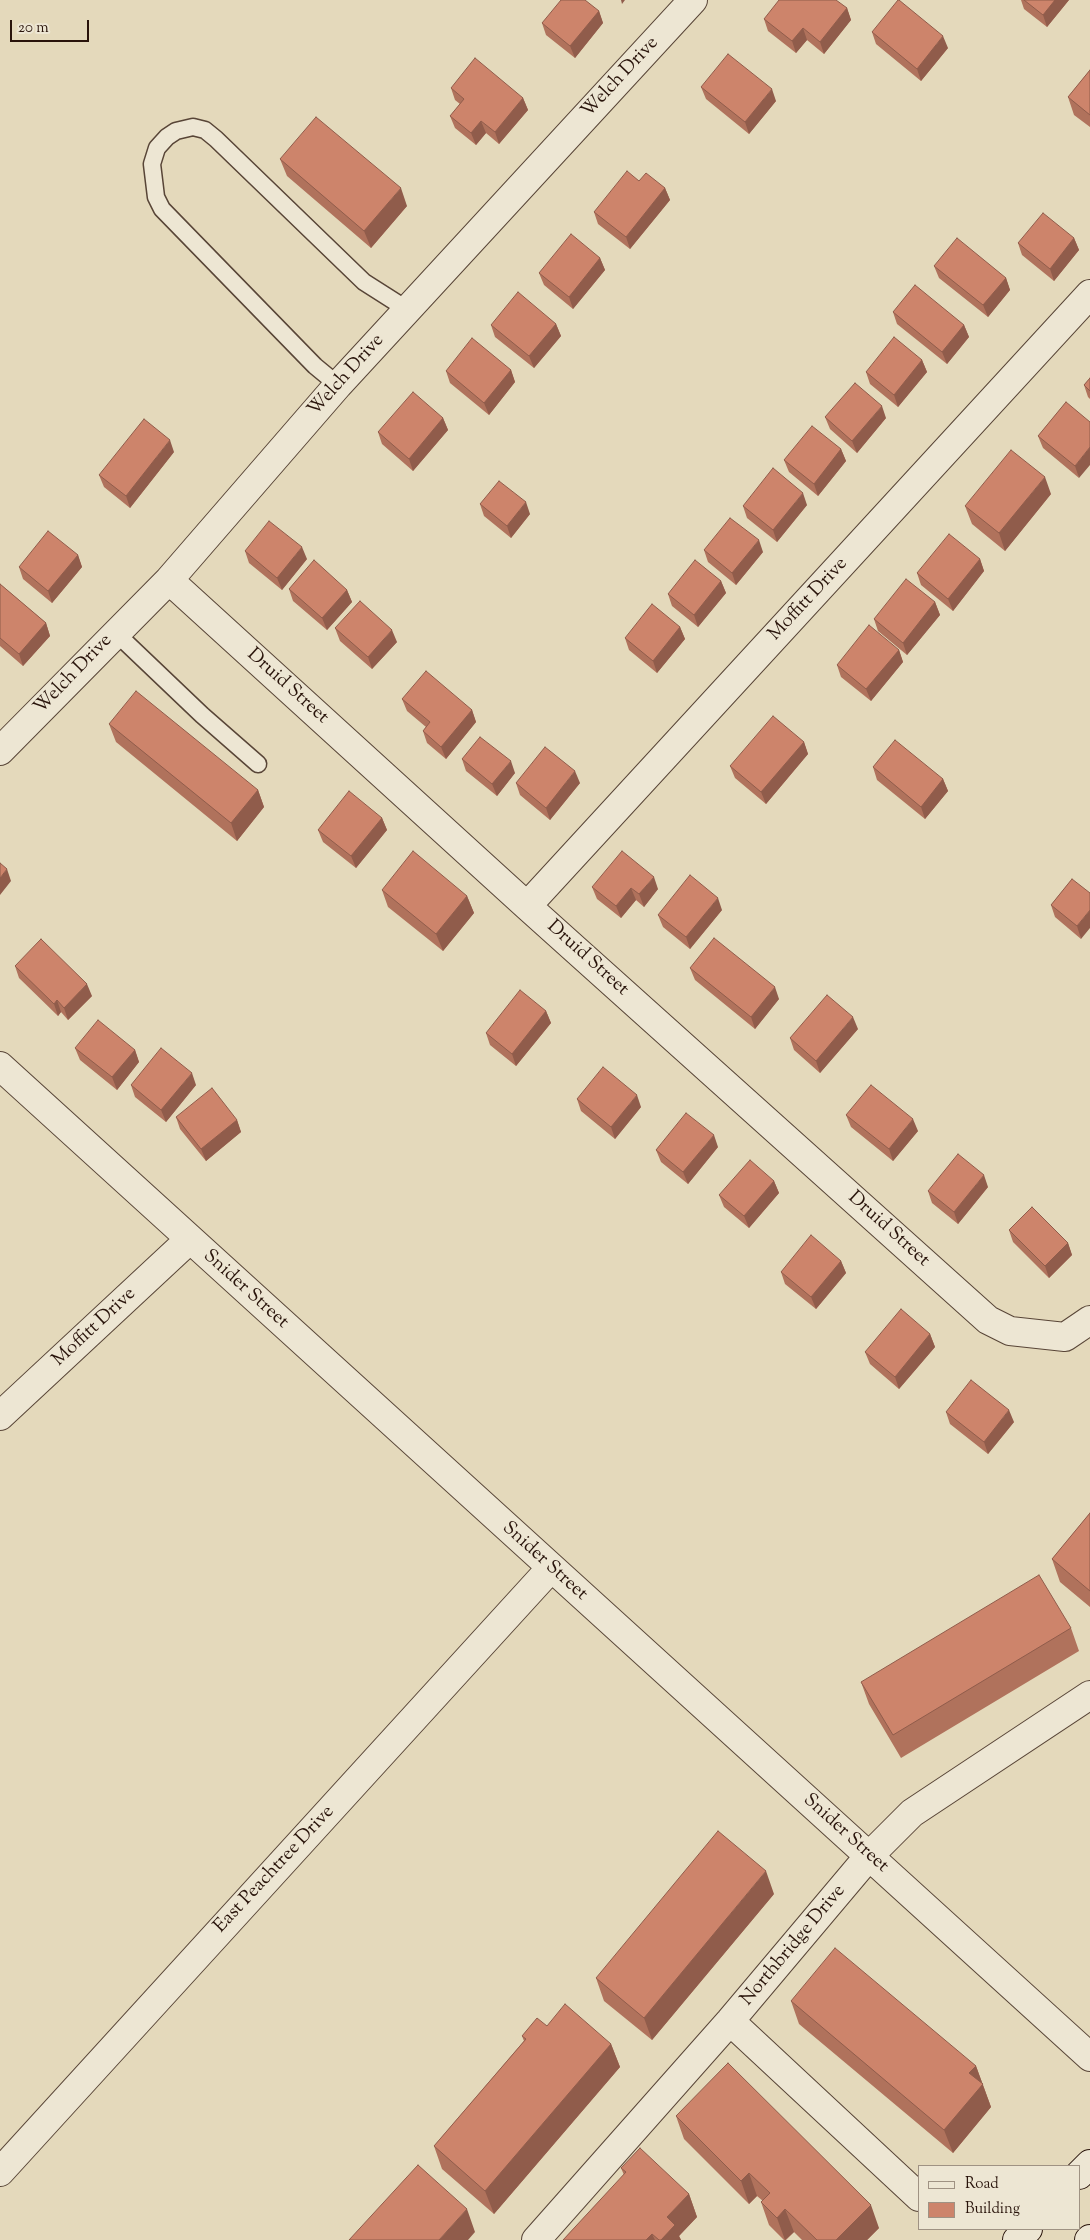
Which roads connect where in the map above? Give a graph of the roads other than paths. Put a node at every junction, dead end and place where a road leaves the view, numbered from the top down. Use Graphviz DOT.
graph roads {
  1 [pos="693,0"];
  2 [pos="1090,294"];
  3 [pos="408,310"];
  4 [pos="338,386"];
  5 [pos="169,580"];
  6 [pos="116,633"];
  7 [pos="0,751"];
  8 [pos="258,764"];
  9 [pos="527,906"];
  10 [pos="0,1066"];
  11 [pos="189,1240"];
  12 [pos="1090,1320"];
  13 [pos="0,1416"];
  14 [pos="551,1568"];
  15 [pos="1090,1696"];
  16 [pos="869,1856"];
  17 [pos="730,2021"];
  18 [pos="1090,2057"];
  19 [pos="1090,2164"];
  20 [pos="0,2172"];
  21 [pos="1080,2174"];
  22 [pos="918,2195"];
  23 [pos="1027,2230"];
  24 [pos="536,2240"];
  25 [pos="1017,2240"];
  1 -- 3 [label="street, Welch Drive"];
  2 -- 9 [label="street, Moffitt Drive"];
  3 -- 4 [label="street, Welch Drive"];
  3 -- 4 [label="lane"];
  4 -- 5 [label="street, Welch Drive"];
  5 -- 6 [label="street, Welch Drive"];
  5 -- 9 [label="street, Druid Street"];
  6 -- 7 [label="street, Welch Drive"];
  6 -- 8 [label="lane"];
  9 -- 12 [label="street, Druid Street"];
  10 -- 11 [label="street, Snider Street"];
  11 -- 13 [label="street, Moffitt Drive"];
  11 -- 14 [label="street, Snider Street"];
  14 -- 16 [label="street, Snider Street"];
  14 -- 20 [label="street, East Peachtree Drive"];
  15 -- 16 [label="street, Northbridge Drive"];
  16 -- 17 [label="street, Northbridge Drive"];
  16 -- 18 [label="street, Snider Street"];
  17 -- 22 [label="street"];
  17 -- 24 [label="street, Northbridge Drive"];
  19 -- 21 [label="street"];
  23 -- 25 [label="street"];
}
